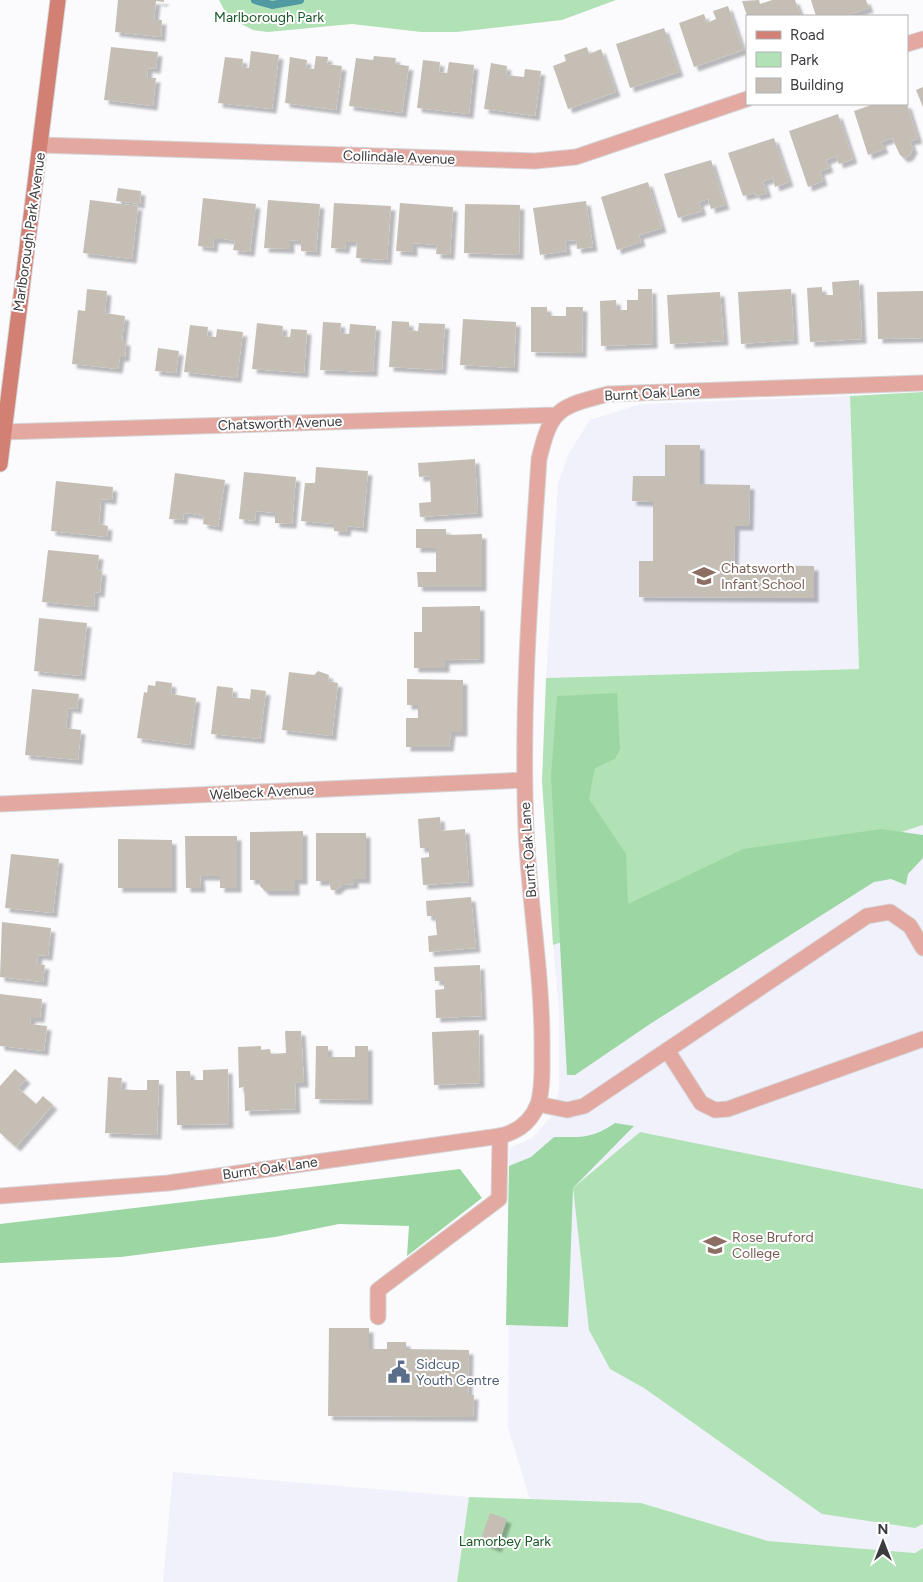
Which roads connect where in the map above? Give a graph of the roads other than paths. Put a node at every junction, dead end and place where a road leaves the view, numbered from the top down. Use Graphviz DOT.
graph roads {
  1 [pos="58,0"];
  2 [pos="923,39"];
  3 [pos="908,44"];
  4 [pos="746,99"];
  5 [pos="41,145"];
  6 [pos="923,383"];
  7 [pos="555,416"];
  8 [pos="4,432"];
  9 [pos="0,464"];
  10 [pos="524,780"];
  11 [pos="0,804"];
  12 [pos="923,948"];
  13 [pos="923,1039"];
  14 [pos="667,1050"];
  15 [pos="538,1104"];
  16 [pos="500,1136"];
  17 [pos="0,1196"];
  18 [pos="378,1317"];
  1 -- 5 [label="street, Marlborough Park Avenue"];
  2 -- 3 [label="street"];
  4 -- 5 [label="street, Collindale Avenue"];
  5 -- 8 [label="street, Marlborough Park Avenue"];
  6 -- 7 [label="street, Burnt Oak Lane"];
  7 -- 8 [label="street, Chatsworth Avenue"];
  7 -- 10 [label="street, Burnt Oak Lane"];
  8 -- 9 [label="street, Marlborough Park Avenue"];
  10 -- 11 [label="street, Welbeck Avenue"];
  10 -- 15 [label="street, Burnt Oak Lane"];
  12 -- 14 [label="street"];
  13 -- 14 [label="street"];
  14 -- 15 [label="street"];
  15 -- 16 [label="street, Burnt Oak Lane"];
  16 -- 17 [label="street, Burnt Oak Lane"];
  16 -- 18 [label="street"];
}
